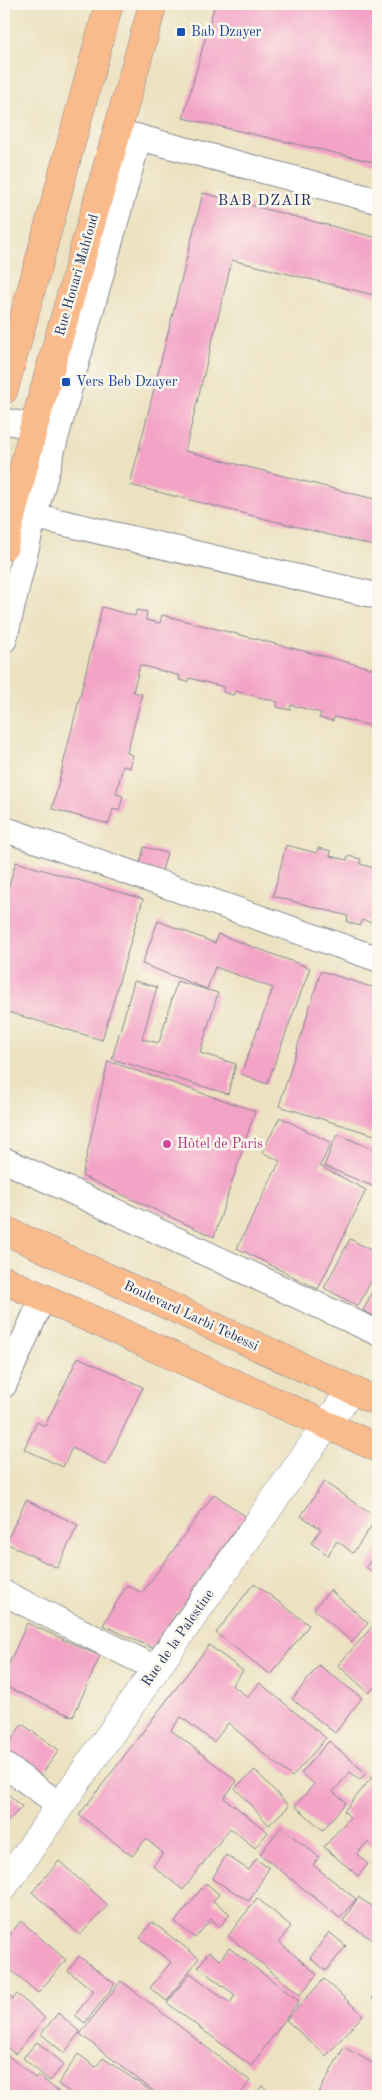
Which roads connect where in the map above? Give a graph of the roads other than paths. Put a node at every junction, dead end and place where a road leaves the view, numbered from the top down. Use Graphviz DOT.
graph roads {
  1 [pos="109,4"];
  2 [pos="153,4"];
  3 [pos="128,134"];
  4 [pos="378,201"];
  5 [pos="4,390"];
  6 [pos="4,421"];
  7 [pos="47,428"];
  8 [pos="34,516"];
  9 [pos="4,546"];
  10 [pos="378,596"];
  11 [pos="4,640"];
  12 [pos="4,829"];
  13 [pos="378,960"];
  14 [pos="4,1160"];
  15 [pos="4,1230"];
  16 [pos="4,1280"];
  17 [pos="43,1297"];
  18 [pos="378,1333"];
  19 [pos="4,1385"];
  20 [pos="351,1390"];
  21 [pos="378,1402"];
  22 [pos="327,1424"];
  23 [pos="378,1448"];
  24 [pos="4,1593"];
  25 [pos="156,1670"];
  26 [pos="4,1765"];
  27 [pos="60,1805"];
  28 [pos="4,1886"];
  1 -- 5 [label="main road"];
  2 -- 3 [label="main road, Rue Houari Mahfoud"];
  3 -- 4 [label="street"];
  3 -- 7 [label="main road, Rue Houari Mahfoud"];
  6 -- 7 [label="street"];
  7 -- 8 [label="street"];
  7 -- 9 [label="main road, Rue Houari Mahfoud"];
  8 -- 10 [label="street"];
  8 -- 11 [label="street"];
  12 -- 13 [label="street"];
  14 -- 18 [label="street"];
  15 -- 20 [label="main road, Boulevard Larbi Tebessi"];
  16 -- 17 [label="main road"];
  17 -- 19 [label="street"];
  17 -- 22 [label="main road"];
  20 -- 21 [label="main road, Boulevard Larbi Tebessi"];
  20 -- 22 [label="street, Rue de la Palestine"];
  22 -- 23 [label="main road"];
  22 -- 25 [label="street, Rue de la Palestine"];
  24 -- 25 [label="street"];
  25 -- 27 [label="street, Rue de la Palestine"];
  26 -- 27 [label="street"];
  27 -- 28 [label="street, Rue de la Palestine"];
}
